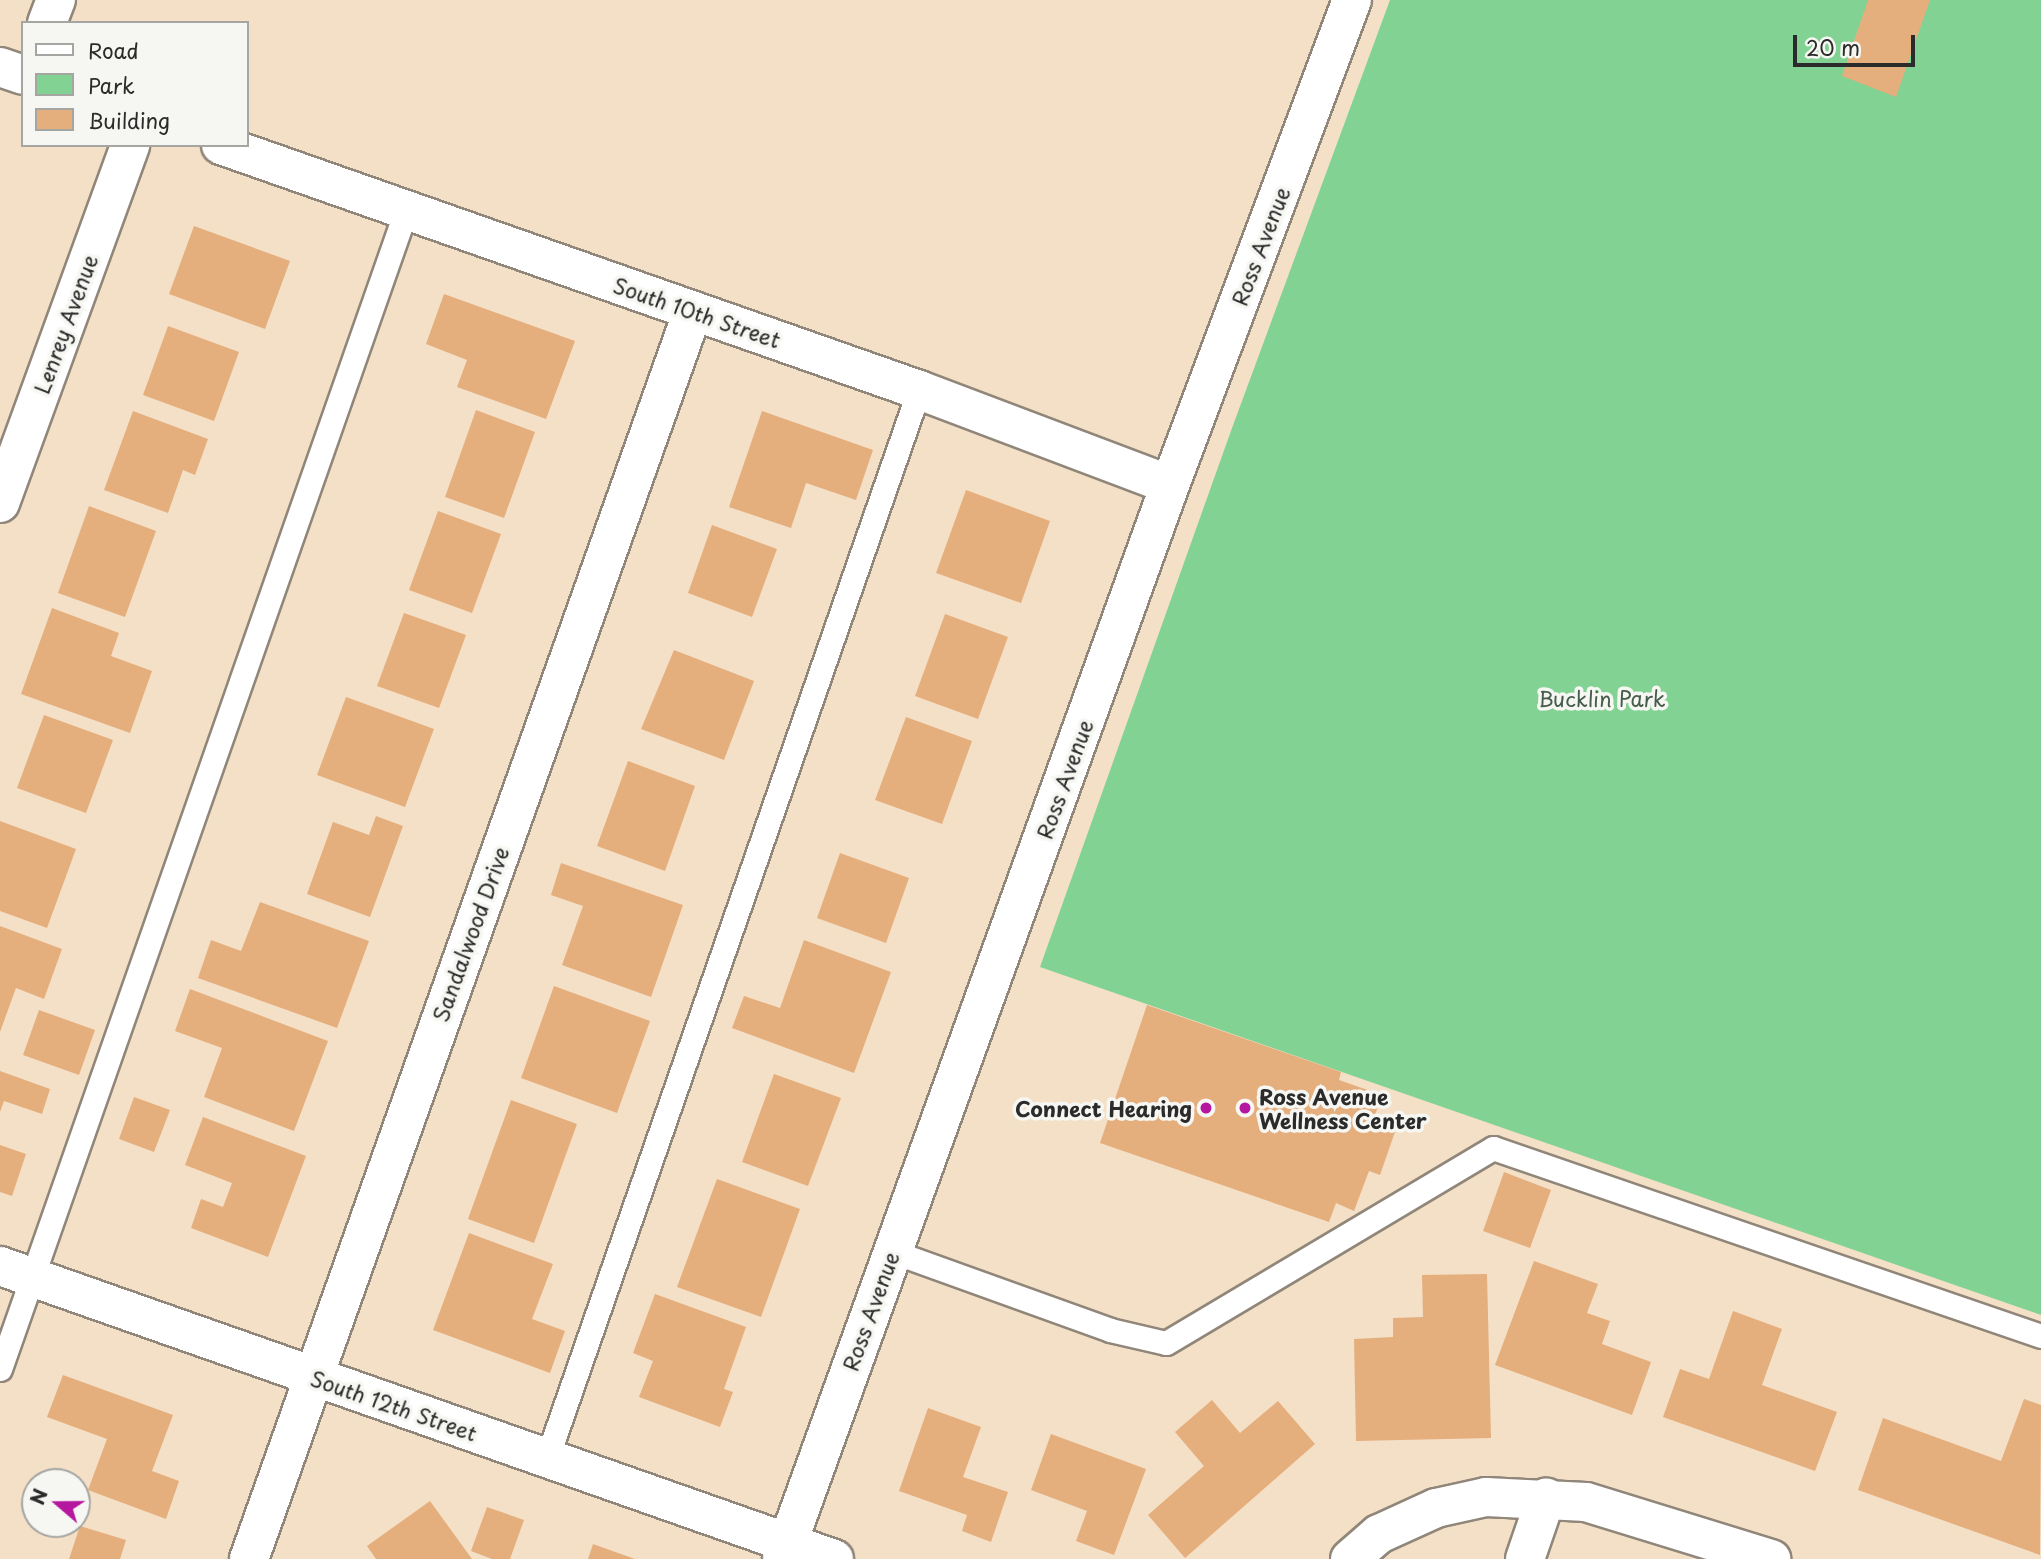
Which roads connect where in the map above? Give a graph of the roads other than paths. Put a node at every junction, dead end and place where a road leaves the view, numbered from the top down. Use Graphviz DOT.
graph roads {
  1 [pos="56,0"];
  2 [pos="1352,0"];
  3 [pos="48,21"];
  4 [pos="0,67"];
  5 [pos="21,74"];
  6 [pos="129,147"];
  7 [pos="227,147"];
  8 [pos="406,210"];
  9 [pos="693,311"];
  10 [pos="919,390"];
  11 [pos="1170,485"];
  12 [pos="0,503"];
  13 [pos="891,1251"];
  14 [pos="16,1272"];
  15 [pos="2041,1336"];
  16 [pos="0,1368"];
  17 [pos="312,1376"];
  18 [pos="547,1458"];
  19 [pos="1546,1498"];
  20 [pos="785,1551"];
  21 [pos="249,1559"];
  22 [pos="834,1559"];
  23 [pos="1350,1559"];
  24 [pos="1525,1559"];
  25 [pos="1771,1559"];
  1 -- 3 [label="street"];
  2 -- 11 [label="street, Ross Avenue"];
  4 -- 5 [label="street"];
  6 -- 12 [label="street, Lenrey Avenue"];
  7 -- 8 [label="street, South 10th Street"];
  8 -- 9 [label="street, South 10th Street"];
  8 -- 14 [label="lane"];
  9 -- 10 [label="street, South 10th Street"];
  9 -- 17 [label="street, Sandalwood Drive"];
  10 -- 11 [label="street, South 10th Street"];
  10 -- 18 [label="lane"];
  11 -- 13 [label="street, Ross Avenue"];
  13 -- 15 [label="lane"];
  13 -- 20 [label="street, Ross Avenue"];
  14 -- 16 [label="lane"];
  14 -- 17 [label="street, South 12th Street"];
  17 -- 18 [label="street, South 12th Street"];
  17 -- 21 [label="street, Sandalwood Drive"];
  18 -- 20 [label="street, South 12th Street"];
  19 -- 23 [label="street"];
  19 -- 24 [label="street"];
  19 -- 25 [label="street"];
  20 -- 22 [label="street, South 12th Street"];
}
